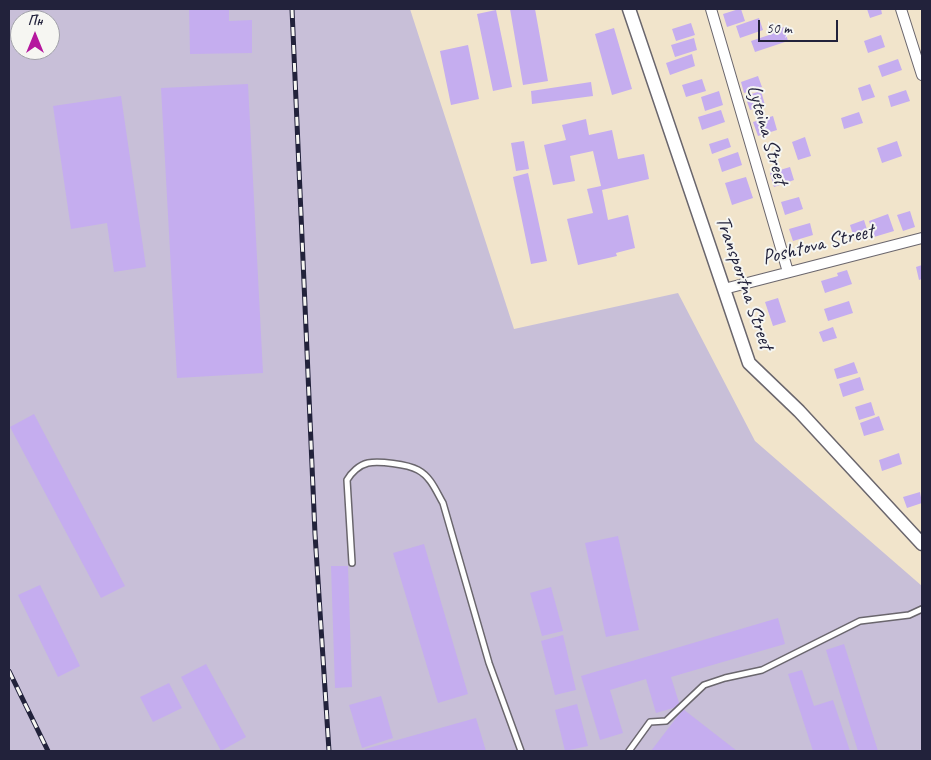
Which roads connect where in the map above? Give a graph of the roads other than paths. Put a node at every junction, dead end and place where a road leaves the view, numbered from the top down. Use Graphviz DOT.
graph roads {
  1 [pos="629,9"];
  2 [pos="711,9"];
  3 [pos="902,9"];
  4 [pos="922,75"];
  5 [pos="922,238"];
  6 [pos="788,272"];
  7 [pos="724,289"];
  8 [pos="922,544"];
  9 [pos="352,563"];
  10 [pos="922,609"];
  11 [pos="521,751"];
  12 [pos="629,751"];
  1 -- 7 [label="street, Transportna Street"];
  2 -- 6 [label="street, Lyteina Street"];
  3 -- 4 [label="street"];
  5 -- 6 [label="street, Poshtova Street"];
  6 -- 7 [label="street, Poshtova Street"];
  7 -- 8 [label="street, Transportna Street"];
  9 -- 11 [label="lane"];
  10 -- 12 [label="lane"];
}
